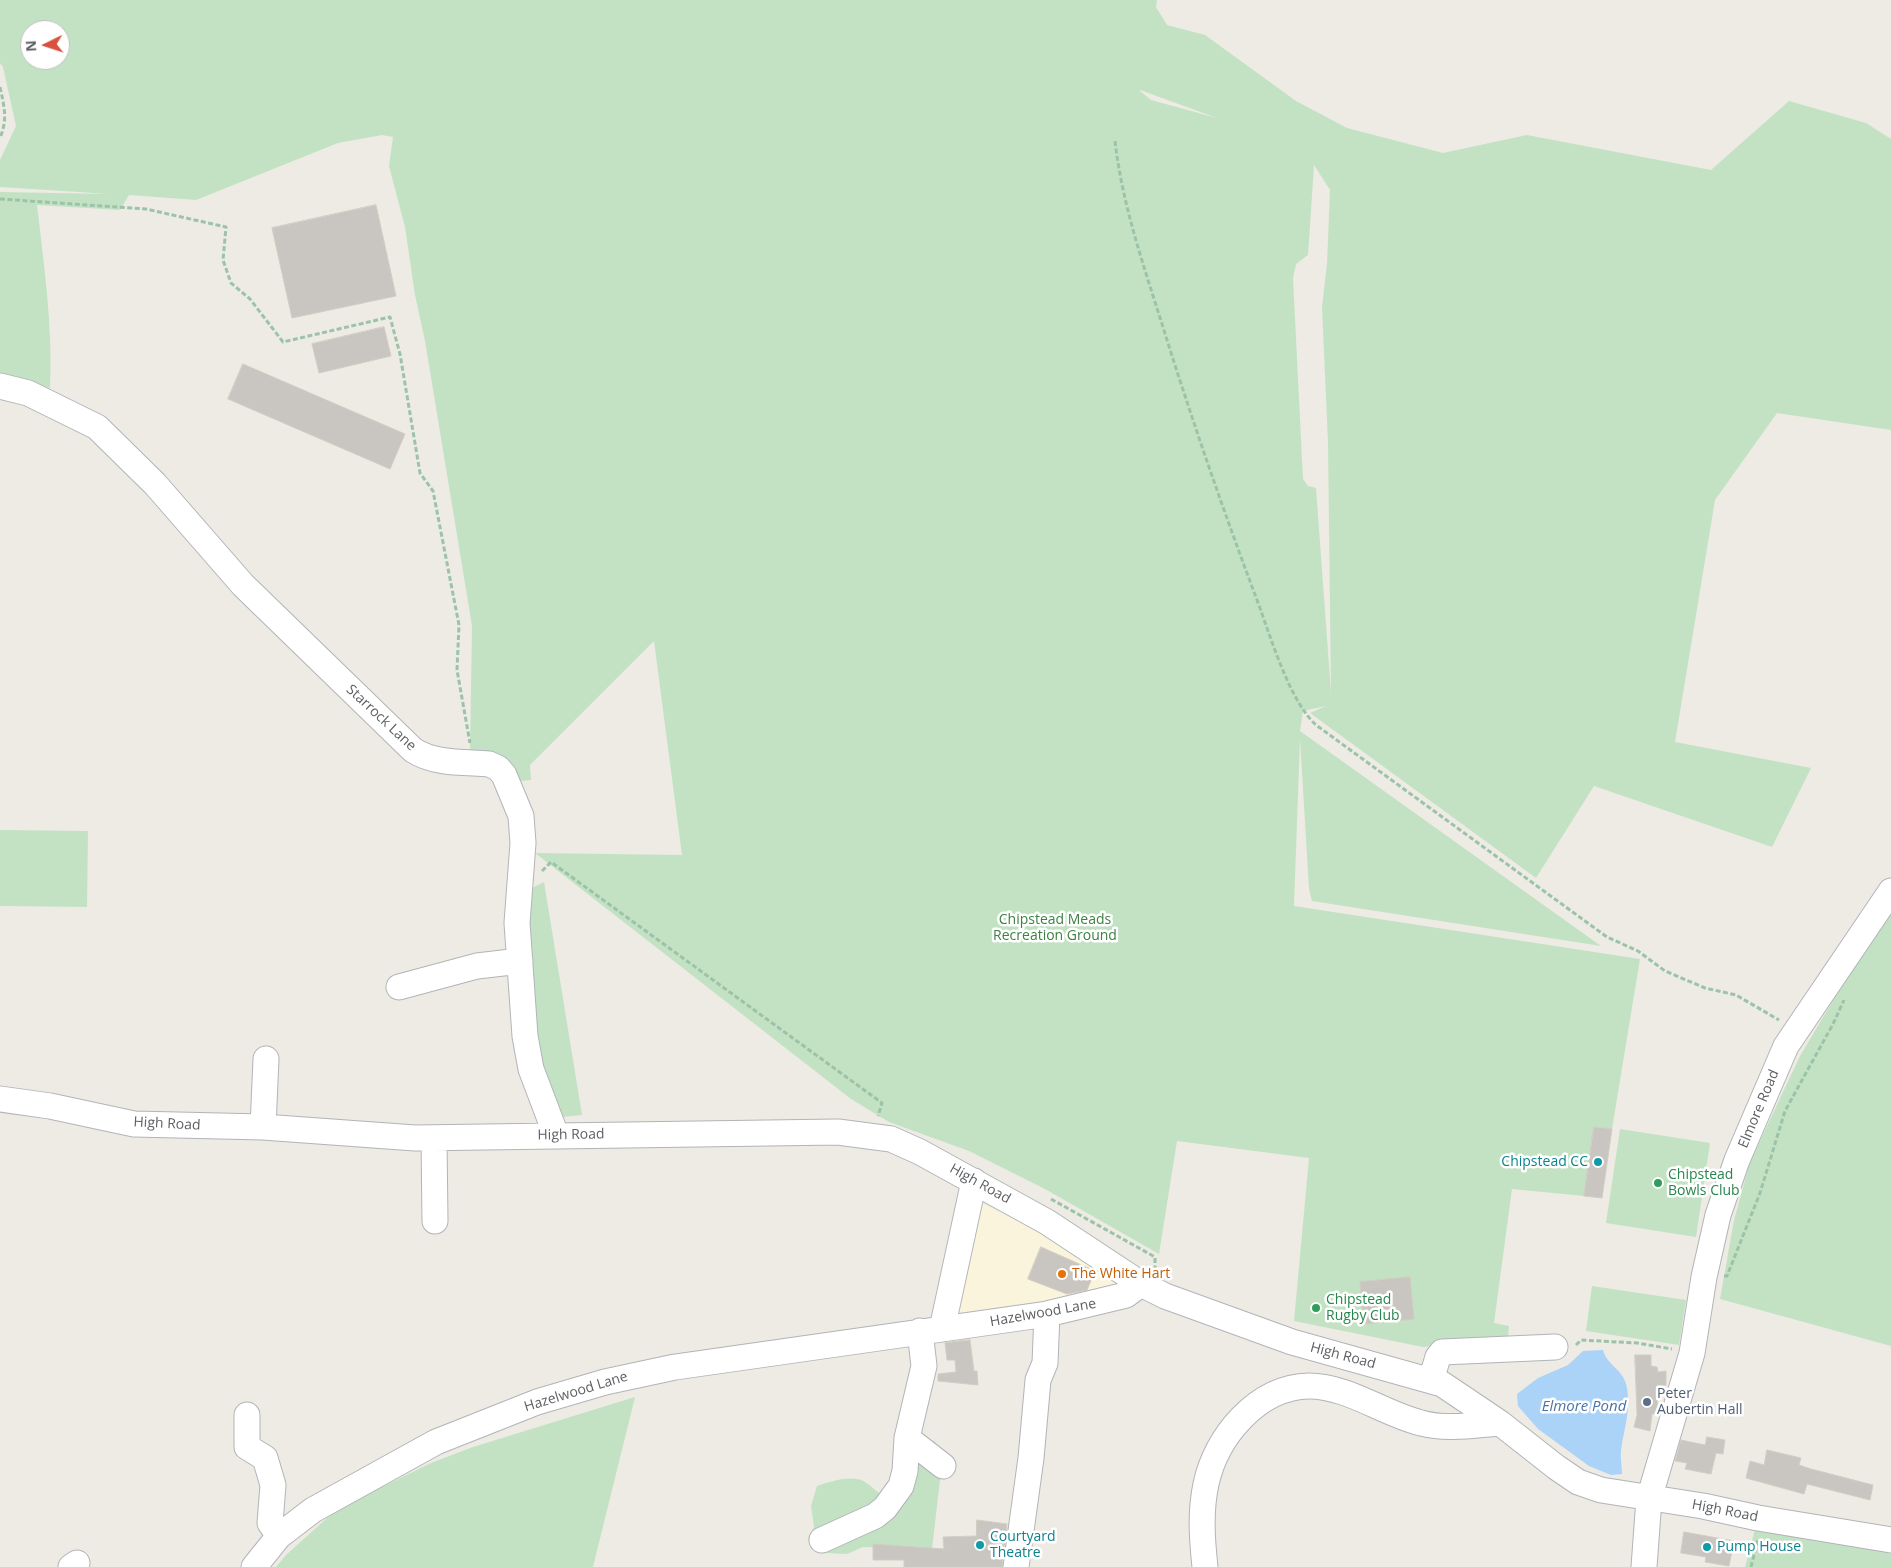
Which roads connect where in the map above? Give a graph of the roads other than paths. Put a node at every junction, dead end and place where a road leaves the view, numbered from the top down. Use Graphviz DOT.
graph roads {
  1 [pos="0,386"];
  2 [pos="1891,891"];
  3 [pos="520,961"];
  4 [pos="399,987"];
  5 [pos="266,1059"];
  6 [pos="0,1099"];
  7 [pos="264,1127"];
  8 [pos="556,1135"];
  9 [pos="434,1138"];
  10 [pos="974,1180"];
  11 [pos="435,1221"];
  12 [pos="1148,1280"];
  13 [pos="1046,1314"];
  14 [pos="931,1330"];
  15 [pos="1563,1348"];
  16 [pos="1431,1380"];
  17 [pos="247,1415"];
  18 [pos="1500,1423"];
  19 [pos="907,1438"];
  20 [pos="943,1466"];
  21 [pos="1648,1498"];
  22 [pos="279,1536"];
  23 [pos="822,1540"];
  24 [pos="1891,1540"];
  25 [pos="254,1567"];
  26 [pos="1016,1567"];
  27 [pos="1205,1567"];
  28 [pos="1644,1567"];
  1 -- 3 [label="street, Starrock Lane"];
  2 -- 21 [label="street, Elmore Road"];
  3 -- 4 [label="street"];
  3 -- 8 [label="street, Starrock Lane"];
  5 -- 7 [label="street"];
  6 -- 7 [label="street, High Road"];
  7 -- 9 [label="street, High Road"];
  8 -- 9 [label="street, High Road"];
  8 -- 10 [label="street, High Road"];
  9 -- 11 [label="street"];
  10 -- 12 [label="street, High Road"];
  10 -- 14 [label="street"];
  12 -- 13 [label="street, Hazelwood Lane"];
  12 -- 16 [label="street, High Road"];
  13 -- 14 [label="street, Hazelwood Lane"];
  13 -- 26 [label="street"];
  14 -- 19 [label="street"];
  14 -- 22 [label="street, Hazelwood Lane"];
  15 -- 16 [label="street"];
  16 -- 18 [label="street, High Road"];
  17 -- 22 [label="street"];
  18 -- 21 [label="street, High Road"];
  18 -- 27 [label="street"];
  19 -- 20 [label="street"];
  19 -- 23 [label="street"];
  21 -- 24 [label="street, High Road"];
  21 -- 28 [label="street, Elmore Road"];
  22 -- 25 [label="street, Hazelwood Lane"];
}
